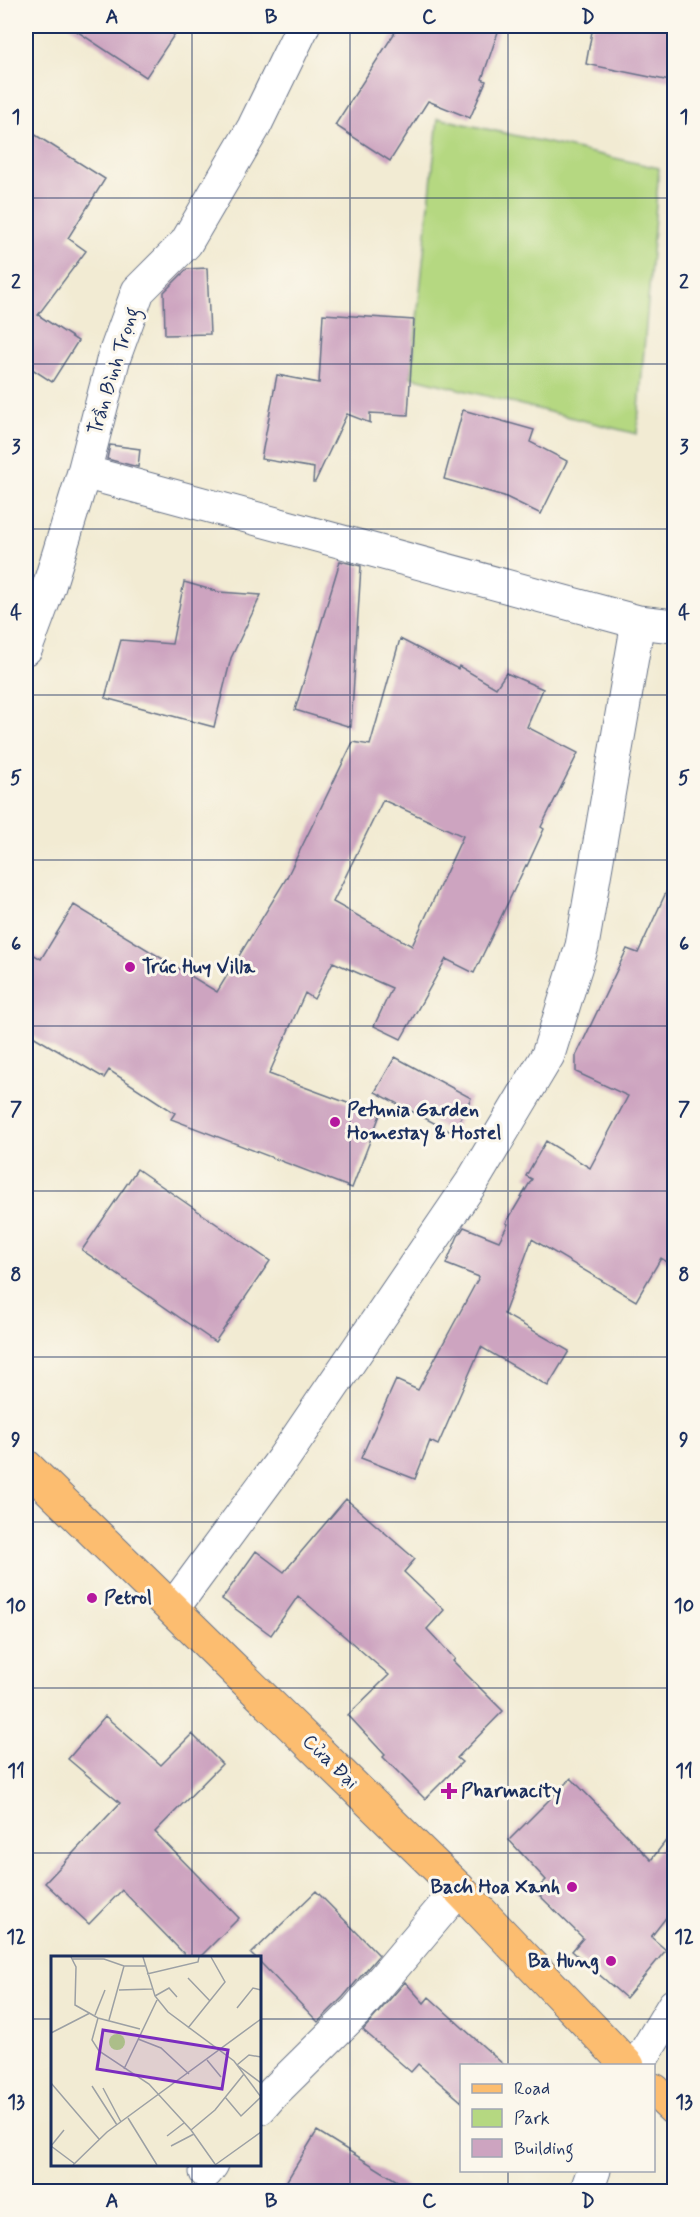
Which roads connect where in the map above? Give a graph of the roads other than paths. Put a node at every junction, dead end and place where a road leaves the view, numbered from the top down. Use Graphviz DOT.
graph roads {
  1 [pos="303,26"];
  2 [pos="84,472"];
  3 [pos="638,622"];
  4 [pos="675,626"];
  5 [pos="26,648"];
  6 [pos="26,1466"];
  7 [pos="174,1608"];
  8 [pos="459,1889"];
  9 [pos="675,2005"];
  10 [pos="626,2064"];
  11 [pos="638,2064"];
  12 [pos="655,2091"];
  13 [pos="261,2108"];
  14 [pos="675,2109"];
  15 [pos="593,2172"];
  16 [pos="586,2192"];
  1 -- 2 [label="street, Trần Bình Trọng"];
  2 -- 3 [label="street"];
  2 -- 5 [label="street, Trần Bình Trọng"];
  3 -- 4 [label="street"];
  3 -- 7 [label="street"];
  6 -- 7 [label="main road, Cửa Đại"];
  7 -- 8 [label="main road, Cửa Đại"];
  8 -- 10 [label="main road, Cửa Đại"];
  8 -- 13 [label="street"];
  9 -- 11 [label="street"];
  12 -- 14 [label="main road"];
  15 -- 16 [label="street"];
}
